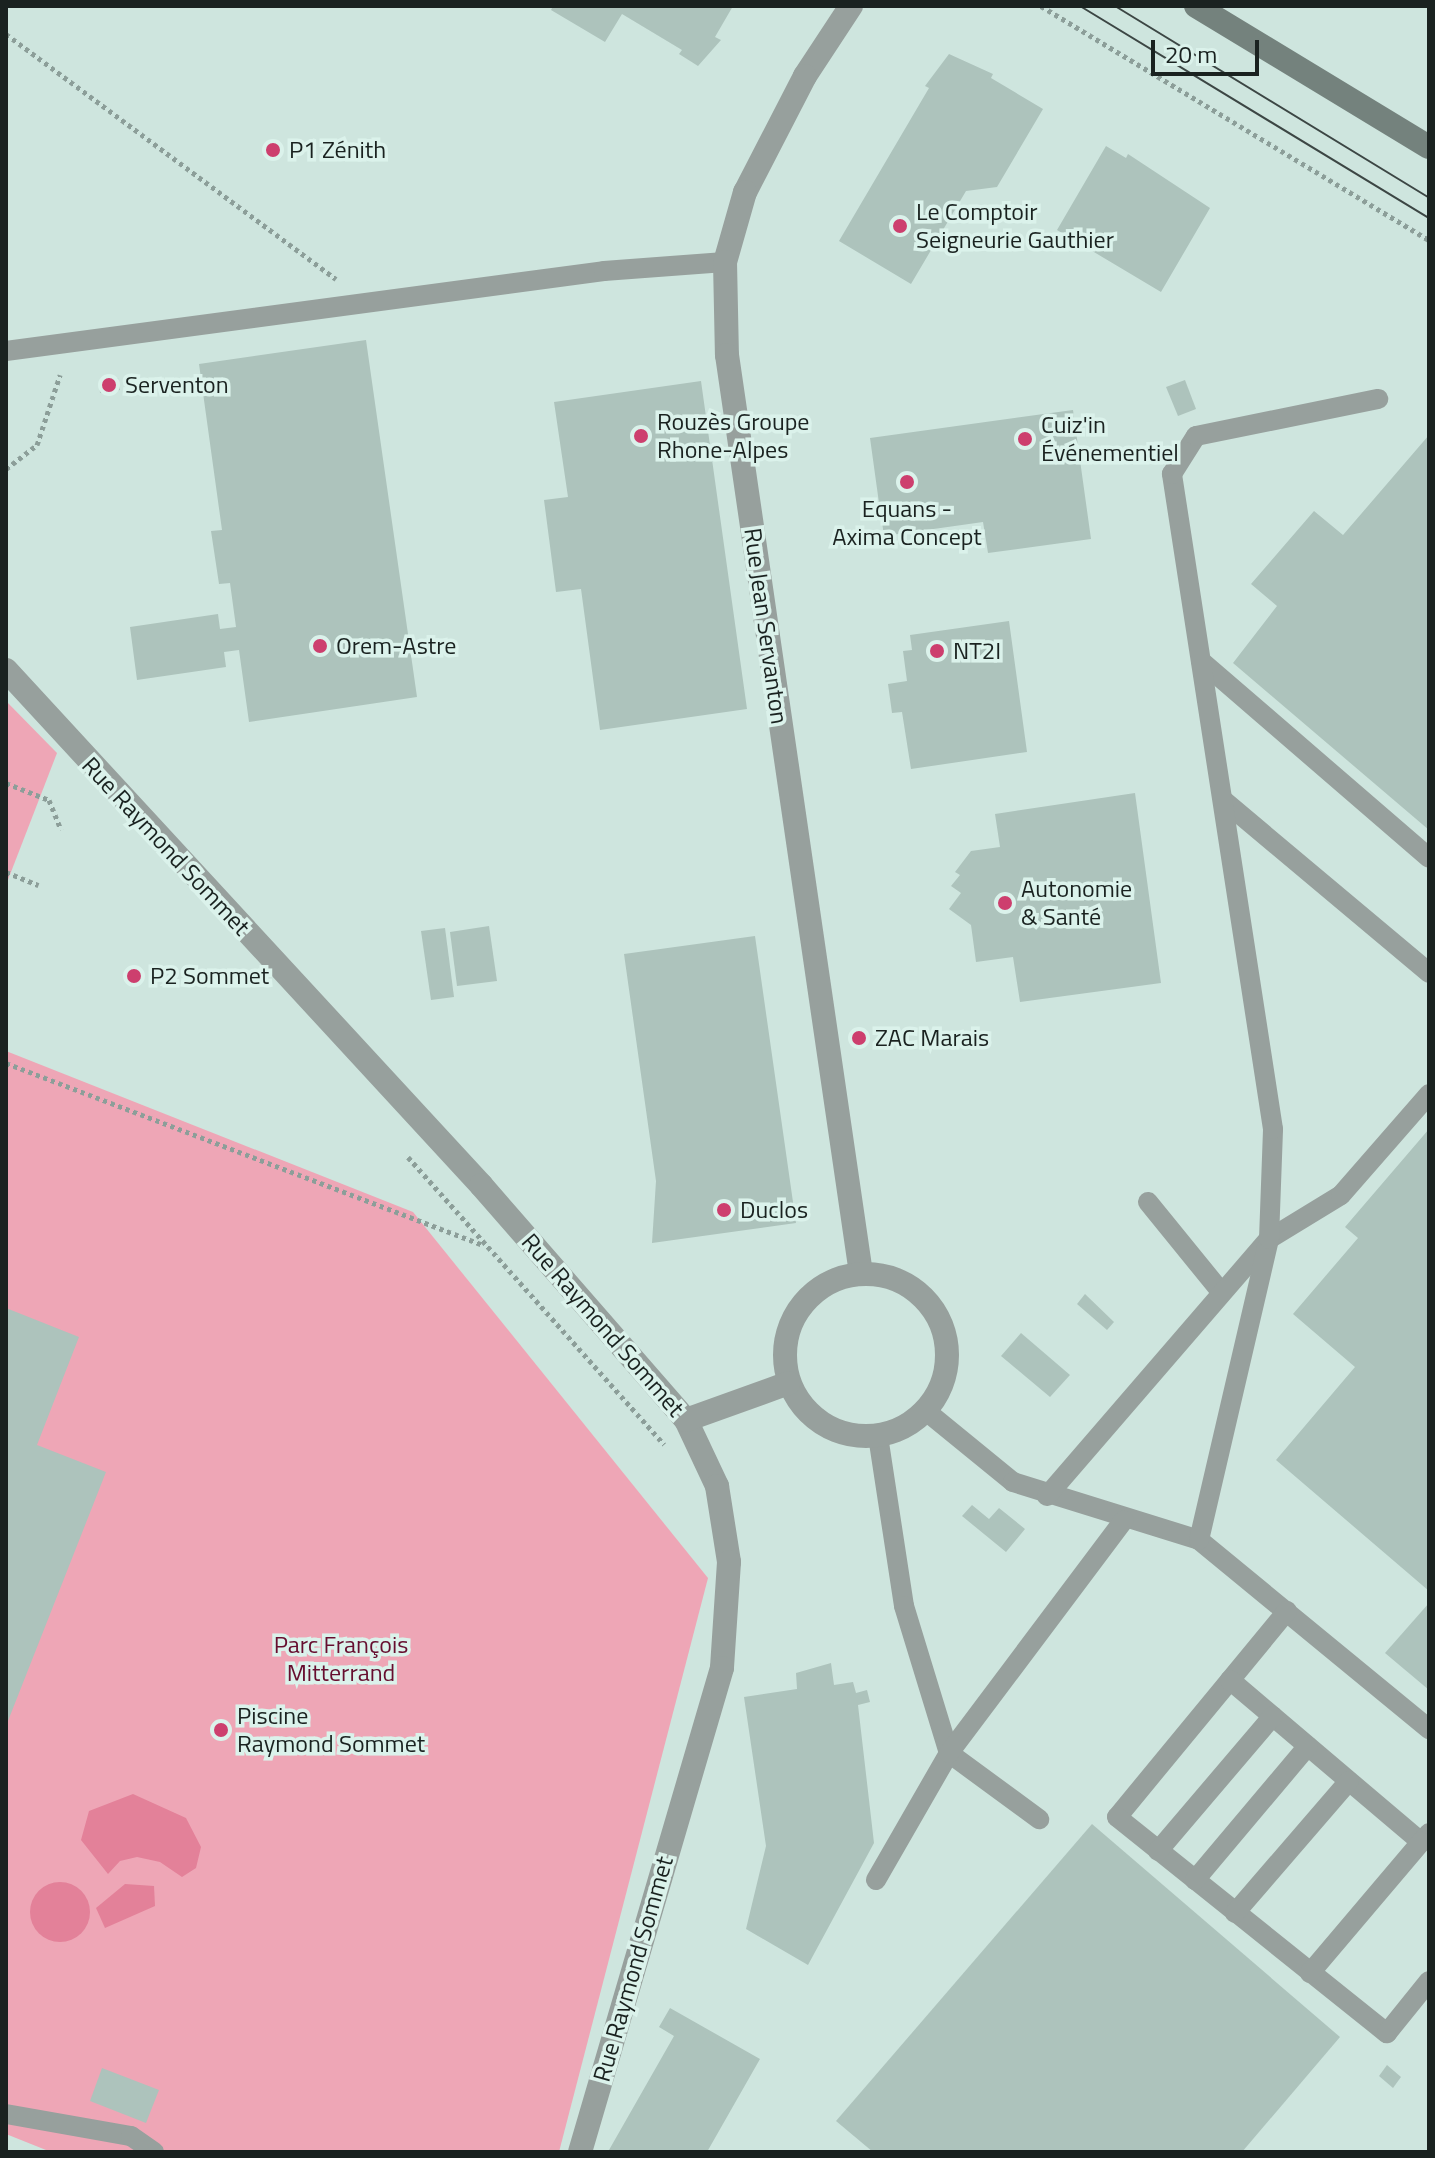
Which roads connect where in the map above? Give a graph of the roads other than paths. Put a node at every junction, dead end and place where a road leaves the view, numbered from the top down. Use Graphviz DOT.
graph roads {
  1 [pos="851,6"];
  2 [pos="1196,6"];
  3 [pos="1429,147"];
  4 [pos="725,262"];
  5 [pos="6,351"];
  6 [pos="1378,399"];
  7 [pos="1201,661"];
  8 [pos="6,670"];
  9 [pos="1223,800"];
  10 [pos="1429,858"];
  11 [pos="1429,973"];
  12 [pos="1429,1094"];
  13 [pos="1148,1202"];
  14 [pos="1269,1239"];
  15 [pos="861,1273"];
  16 [pos="1222,1293"];
  17 [pos="789,1383"];
  18 [pos="926,1411"];
  19 [pos="686,1420"];
  20 [pos="878,1436"];
  21 [pos="1047,1496"];
  22 [pos="1124,1520"];
  23 [pos="1199,1540"];
  24 [pos="1287,1611"];
  25 [pos="1230,1680"];
  26 [pos="1273,1716"];
  27 [pos="1429,1729"];
  28 [pos="1308,1746"];
  29 [pos="949,1753"];
  30 [pos="1349,1781"];
  31 [pos="1039,1819"];
  32 [pos="1425,1838"];
  33 [pos="1158,1851"];
  34 [pos="876,1880"];
  35 [pos="1195,1880"];
  36 [pos="1235,1913"];
  37 [pos="1310,1973"];
  38 [pos="1429,1981"];
  39 [pos="6,2114"];
  40 [pos="154,2152"];
  41 [pos="580,2152"];
  1 -- 4 [label="street, Rue Jean Servanton"];
  2 -- 3 [label="street"];
  4 -- 5 [label="lane"];
  4 -- 15 [label="street, Rue Jean Servanton"];
  6 -- 7 [label="lane"];
  7 -- 9 [label="lane"];
  7 -- 10 [label="lane"];
  8 -- 19 [label="street, Rue Raymond Sommet"];
  9 -- 11 [label="lane"];
  9 -- 14 [label="lane"];
  12 -- 14 [label="lane"];
  13 -- 16 [label="lane"];
  14 -- 16 [label="lane"];
  14 -- 23 [label="lane"];
  15 -- 17 [label="street"];
  15 -- 18 [label="street"];
  16 -- 21 [label="lane"];
  17 -- 19 [label="street"];
  17 -- 20 [label="street"];
  18 -- 20 [label="street"];
  18 -- 21 [label="lane"];
  19 -- 41 [label="street, Rue Raymond Sommet"];
  20 -- 29 [label="lane"];
  21 -- 22 [label="lane"];
  22 -- 23 [label="lane"];
  22 -- 29 [label="lane"];
  23 -- 24 [label="lane"];
  24 -- 25 [label="lane"];
  24 -- 27 [label="lane"];
  25 -- 26 [label="lane"];
  25 -- 33 [label="lane"];
  26 -- 28 [label="lane"];
  26 -- 33 [label="lane"];
  28 -- 30 [label="lane"];
  28 -- 35 [label="lane"];
  29 -- 31 [label="lane"];
  29 -- 34 [label="lane"];
  30 -- 32 [label="lane"];
  30 -- 36 [label="lane"];
  32 -- 37 [label="lane"];
  33 -- 35 [label="lane"];
  35 -- 36 [label="lane"];
  36 -- 37 [label="lane"];
  37 -- 38 [label="lane"];
  39 -- 40 [label="lane"];
}
